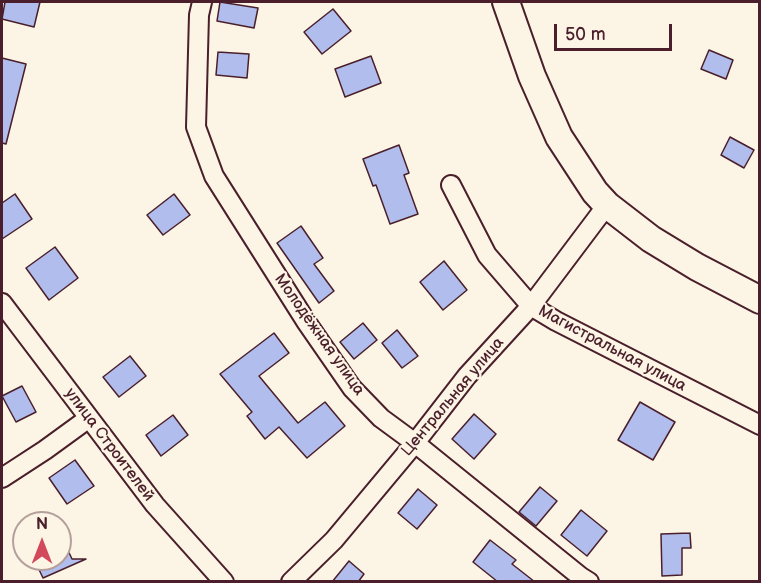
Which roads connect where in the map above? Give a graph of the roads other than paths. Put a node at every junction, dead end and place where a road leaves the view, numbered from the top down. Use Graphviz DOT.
graph roads {
  1 [pos="202,2"];
  2 [pos="506,2"];
  3 [pos="451,185"];
  4 [pos="607,205"];
  5 [pos="759,300"];
  6 [pos="2,303"];
  7 [pos="531,306"];
  8 [pos="89,418"];
  9 [pos="759,425"];
  10 [pos="415,442"];
  11 [pos="2,477"];
  12 [pos="224,582"];
  13 [pos="291,582"];
  14 [pos="589,582"];
  1 -- 10 [label="street, Молодёжная улица"];
  2 -- 4 [label="street"];
  3 -- 7 [label="street, Магистральная улица"];
  4 -- 5 [label="street"];
  4 -- 7 [label="street, Центральная улица"];
  6 -- 8 [label="street, улица Строителей"];
  7 -- 9 [label="street, Магистральная улица"];
  7 -- 10 [label="street, Центральная улица"];
  8 -- 11 [label="street"];
  8 -- 12 [label="street, улица Строителей"];
  10 -- 13 [label="street, Центральная улица"];
  10 -- 14 [label="street, Молодёжная улица"];
}
